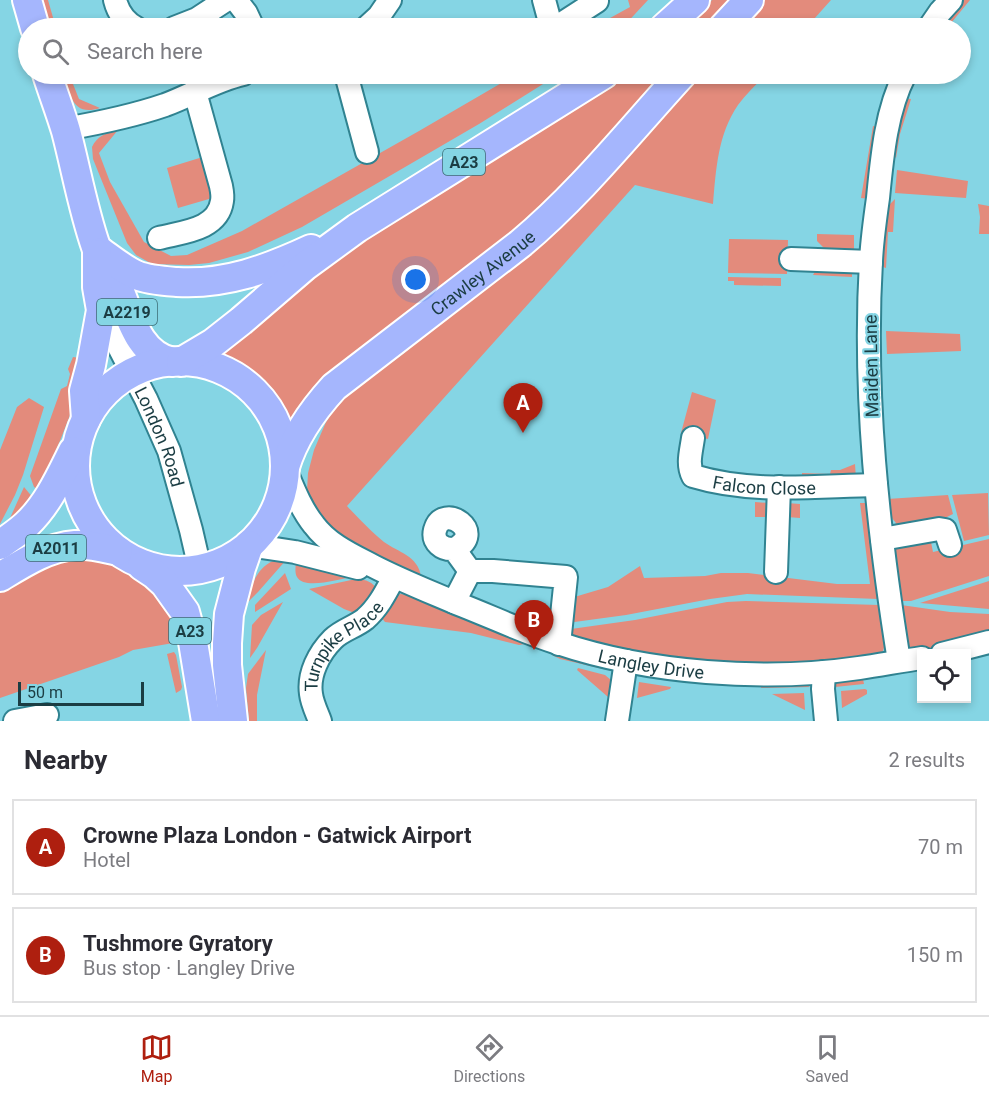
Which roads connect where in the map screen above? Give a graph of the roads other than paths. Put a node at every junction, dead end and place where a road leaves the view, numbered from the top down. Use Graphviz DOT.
graph roads {
  1 [pos="27,0"];
  2 [pos="116,0"];
  3 [pos="226,0"];
  4 [pos="236,0"];
  5 [pos="390,0"];
  6 [pos="544,0"];
  7 [pos="748,0"];
  8 [pos="951,0"];
  9 [pos="597,1"];
  10 [pos="32,18"];
  11 [pos="124,18"];
  12 [pos="199,18"];
  13 [pos="248,18"];
  14 [pos="377,18"];
  15 [pos="549,18"];
  16 [pos="570,18"];
  17 [pos="732,18"];
  18 [pos="936,18"];
  19 [pos="50,84"];
  20 [pos="213,84"];
  21 [pos="349,84"];
  22 [pos="588,84"];
  23 [pos="673,84"];
  24 [pos="900,84"];
  25 [pos="195,92"];
  26 [pos="65,129"];
  27 [pos="367,152"];
  28 [pos="357,228"];
  29 [pos="159,238"];
  30 [pos="97,249"];
  31 [pos="791,259"];
  32 [pos="871,262"];
  33 [pos="101,310"];
  34 [pos="177,362"];
  35 [pos="133,373"];
  36 [pos="82,431"];
  37 [pos="693,438"];
  38 [pos="285,469"];
  39 [pos="876,484"];
  40 [pos="779,487"];
  41 [pos="882,538"];
  42 [pos="0,545"];
  43 [pos="249,545"];
  44 [pos="950,545"];
  45 [pos="454,549"];
  46 [pos="126,556"];
  47 [pos="200,569"];
  48 [pos="470,571"];
  49 [pos="776,572"];
  50 [pos="0,577"];
  51 [pos="394,577"];
  52 [pos="454,602"];
  53 [pos="989,642"];
  54 [pos="559,644"];
  55 [pos="962,649"];
  56 [pos="917,658"];
  57 [pos="626,661"];
  58 [pos="899,662"];
  59 [pos="824,672"];
  60 [pos="47,715"];
  61 [pos="15,721"];
  62 [pos="206,721"];
  63 [pos="233,721"];
  64 [pos="320,721"];
  65 [pos="617,721"];
  66 [pos="826,721"];
  1 -- 10 [label="main road"];
  2 -- 11 [label="street"];
  3 -- 12 [label="street"];
  4 -- 13 [label="street"];
  5 -- 14 [label="street"];
  6 -- 15 [label="street"];
  7 -- 17 [label="main road"];
  8 -- 18 [label="street"];
  9 -- 16 [label="street"];
  19 -- 26 [label="main road, London Road / A2219"];
  20 -- 25 [label="street"];
  21 -- 27 [label="street"];
  22 -- 28 [label="main road, A23"];
  23 -- 38 [label="main road, Crawley Avenue"];
  24 -- 32 [label="street, Maiden Lane"];
  25 -- 26 [label="street"];
  25 -- 29 [label="street"];
  26 -- 30 [label="main road, London Road / A2219"];
  28 -- 30 [label="main road"];
  28 -- 34 [label="main road, A23"];
  30 -- 33 [label="main road, London Road / A2219"];
  30 -- 34 [label="main road, London Road / A2219"];
  31 -- 32 [label="street"];
  32 -- 39 [label="street, Maiden Lane"];
  33 -- 35 [label="street, London Road"];
  33 -- 36 [label="main road, London Road / A2219"];
  34 -- 35 [label="main road"];
  34 -- 38 [label="main road"];
  35 -- 36 [label="main road"];
  35 -- 47 [label="street, London Road"];
  36 -- 42 [label="main road, A2011"];
  36 -- 46 [label="main road, London Road"];
  37 -- 40 [label="street, Falcon Close"];
  38 -- 43 [label="main road"];
  38 -- 51 [label="street, Langley Drive"];
  39 -- 40 [label="street, Falcon Close"];
  39 -- 41 [label="street, Maiden Lane"];
  40 -- 49 [label="street"];
  41 -- 44 [label="street"];
  41 -- 58 [label="street, Maiden Lane"];
  43 -- 47 [label="main road"];
  43 -- 51 [label="street, Langley Drive"];
  43 -- 63 [label="main road, A23"];
  45 -- 48 [label="street"];
  46 -- 47 [label="main road"];
  46 -- 50 [label="main road, A2011"];
  46 -- 62 [label="main road, A23"];
  48 -- 52 [label="street"];
  48 -- 54 [label="street"];
  51 -- 52 [label="street, Langley Drive"];
  51 -- 64 [label="street, Turnpike Place"];
  52 -- 54 [label="street, Langley Drive"];
  53 -- 55 [label="street"];
  54 -- 57 [label="street, Langley Drive"];
  56 -- 58 [label="street, Langley Drive"];
  57 -- 59 [label="street, Langley Drive"];
  57 -- 65 [label="street"];
  58 -- 59 [label="street, Langley Drive"];
  59 -- 66 [label="street"];
  60 -- 61 [label="street"];
}
